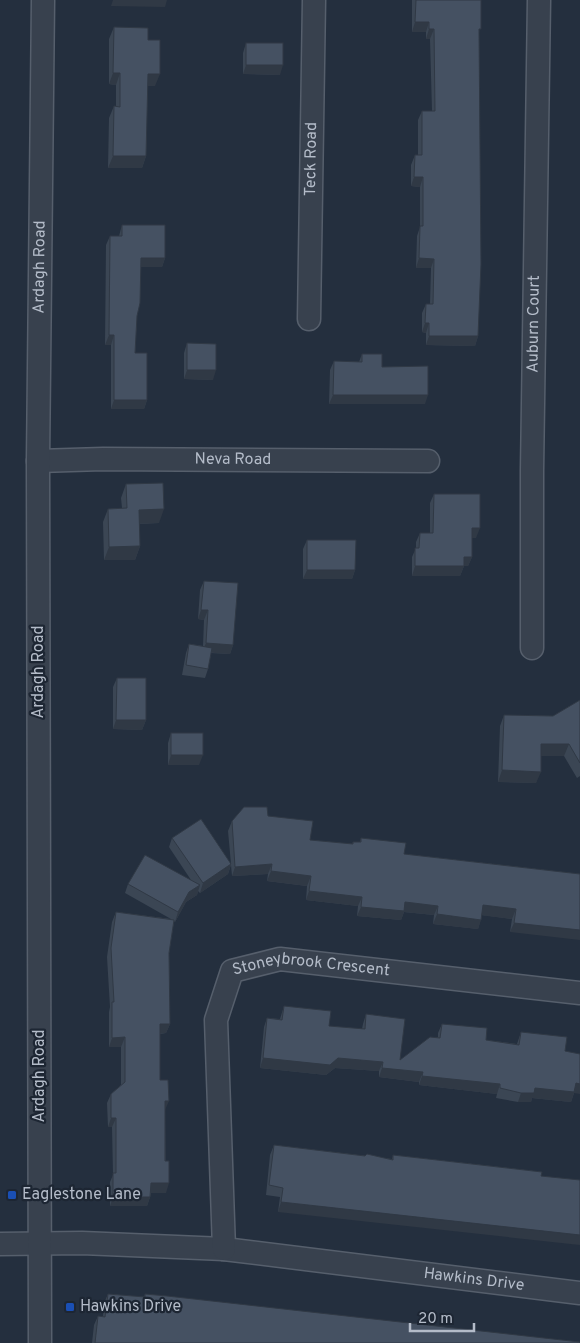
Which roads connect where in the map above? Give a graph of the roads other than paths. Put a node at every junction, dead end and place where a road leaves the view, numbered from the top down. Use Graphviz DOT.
graph roads {
  1 [pos="43,0"];
  2 [pos="314,0"];
  3 [pos="539,0"];
  4 [pos="309,319"];
  5 [pos="428,461"];
  6 [pos="38,462"];
  7 [pos="532,648"];
  8 [pos="580,993"];
  9 [pos="39,1243"];
  10 [pos="0,1244"];
  11 [pos="224,1249"];
  12 [pos="580,1293"];
  13 [pos="40,1343"];
  1 -- 6 [label="street, Ardagh Road"];
  2 -- 4 [label="street, Teck Road"];
  3 -- 7 [label="street, Auburn Court"];
  5 -- 6 [label="street, Neva Road"];
  6 -- 9 [label="street, Ardagh Road"];
  8 -- 11 [label="street, Stoneybrook Crescent"];
  9 -- 10 [label="street"];
  9 -- 11 [label="street, Hawkins Drive"];
  9 -- 13 [label="street, Ardagh Road"];
  11 -- 12 [label="street, Hawkins Drive"];
}
